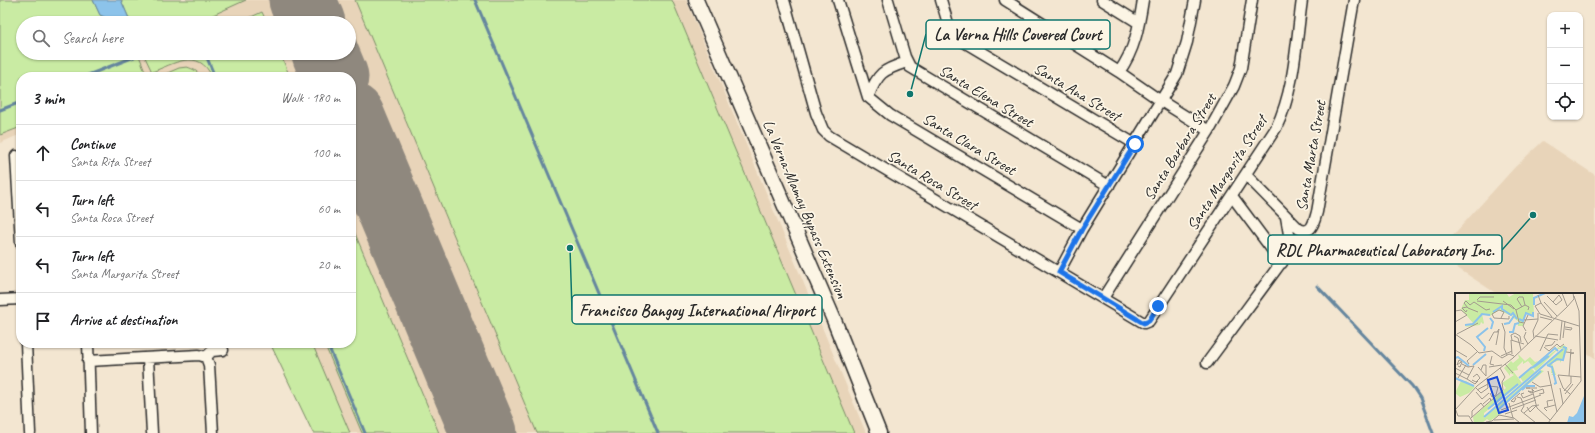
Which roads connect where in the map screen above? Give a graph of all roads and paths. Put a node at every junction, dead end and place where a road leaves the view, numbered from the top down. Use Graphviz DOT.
graph roads {
  1 [pos="696,0"];
  2 [pos="784,0"];
  3 [pos="838,0"];
  4 [pos="888,0"];
  5 [pos="941,0"];
  6 [pos="1005,0"];
  7 [pos="1102,0"];
  8 [pos="1143,0"];
  9 [pos="1195,0"];
  10 [pos="1252,0"];
  11 [pos="1302,0"];
  12 [pos="1354,0"];
  13 [pos="1139,23"];
  14 [pos="907,62"];
  15 [pos="1120,72"];
  16 [pos="868,97"];
  17 [pos="1161,101"];
  18 [pos="1209,131"];
  19 [pos="1135,144"];
  20 [pos="1246,175"];
  21 [pos="1109,186"];
  22 [pos="1232,196"];
  23 [pos="1286,217"];
  24 [pos="1082,229"];
  25 [pos="1282,263"];
  26 [pos="1059,272"];
  27 [pos="1103,298"];
  28 [pos="16,299"];
  29 [pos="0,300"];
  30 [pos="1144,323"];
  31 [pos="26,348"];
  32 [pos="88,348"];
  33 [pos="223,350"];
  34 [pos="206,357"];
  35 [pos="148,358"];
  36 [pos="88,361"];
  37 [pos="1208,363"];
  38 [pos="30,433"];
  39 [pos="91,433"];
  40 [pos="152,433"];
  41 [pos="213,433"];
  42 [pos="879,433"];
  1 -- 42 [label="main road, La Verna-Mamay Bypass Extension"];
  2 -- 26 [label="street, Santa Rosa Street"];
  3 -- 16 [label="street"];
  4 -- 14 [label="street"];
  5 -- 19 [label="street, Santa Ana Street"];
  6 -- 15 [label="street"];
  7 -- 13 [label="street"];
  8 -- 13 [label="street"];
  9 -- 17 [label="street"];
  10 -- 18 [label="street, Santa Barbara Street"];
  11 -- 20 [label="street, Santa Margarita Street"];
  12 -- 23 [label="street, Santa Marta Street"];
  13 -- 15 [label="street"];
  14 -- 16 [label="street"];
  14 -- 21 [label="street, Santa Elena Street"];
  15 -- 17 [label="street"];
  16 -- 24 [label="street, Santa Clara Street"];
  17 -- 18 [label="street"];
  17 -- 19 [label="street"];
  18 -- 27 [label="street, Santa Barbara Street"];
  19 -- 21 [label="street"];
  20 -- 22 [label="street, Santa Margarita Street"];
  20 -- 23 [label="street, Santa Marta Street"];
  21 -- 24 [label="street"];
  22 -- 25 [label="street"];
  22 -- 30 [label="street, Santa Margarita Street"];
  23 -- 25 [label="street"];
  24 -- 26 [label="street"];
  25 -- 37 [label="street"];
  26 -- 27 [label="street, Santa Rosa Street"];
  27 -- 30 [label="street, Santa Rosa Street"];
  28 -- 29 [label="street"];
  31 -- 38 [label="street"];
  32 -- 36 [label="street"];
  33 -- 34 [label="street"];
  34 -- 35 [label="street"];
  34 -- 41 [label="street"];
  35 -- 36 [label="street"];
  35 -- 40 [label="street"];
  36 -- 39 [label="street"];
}
